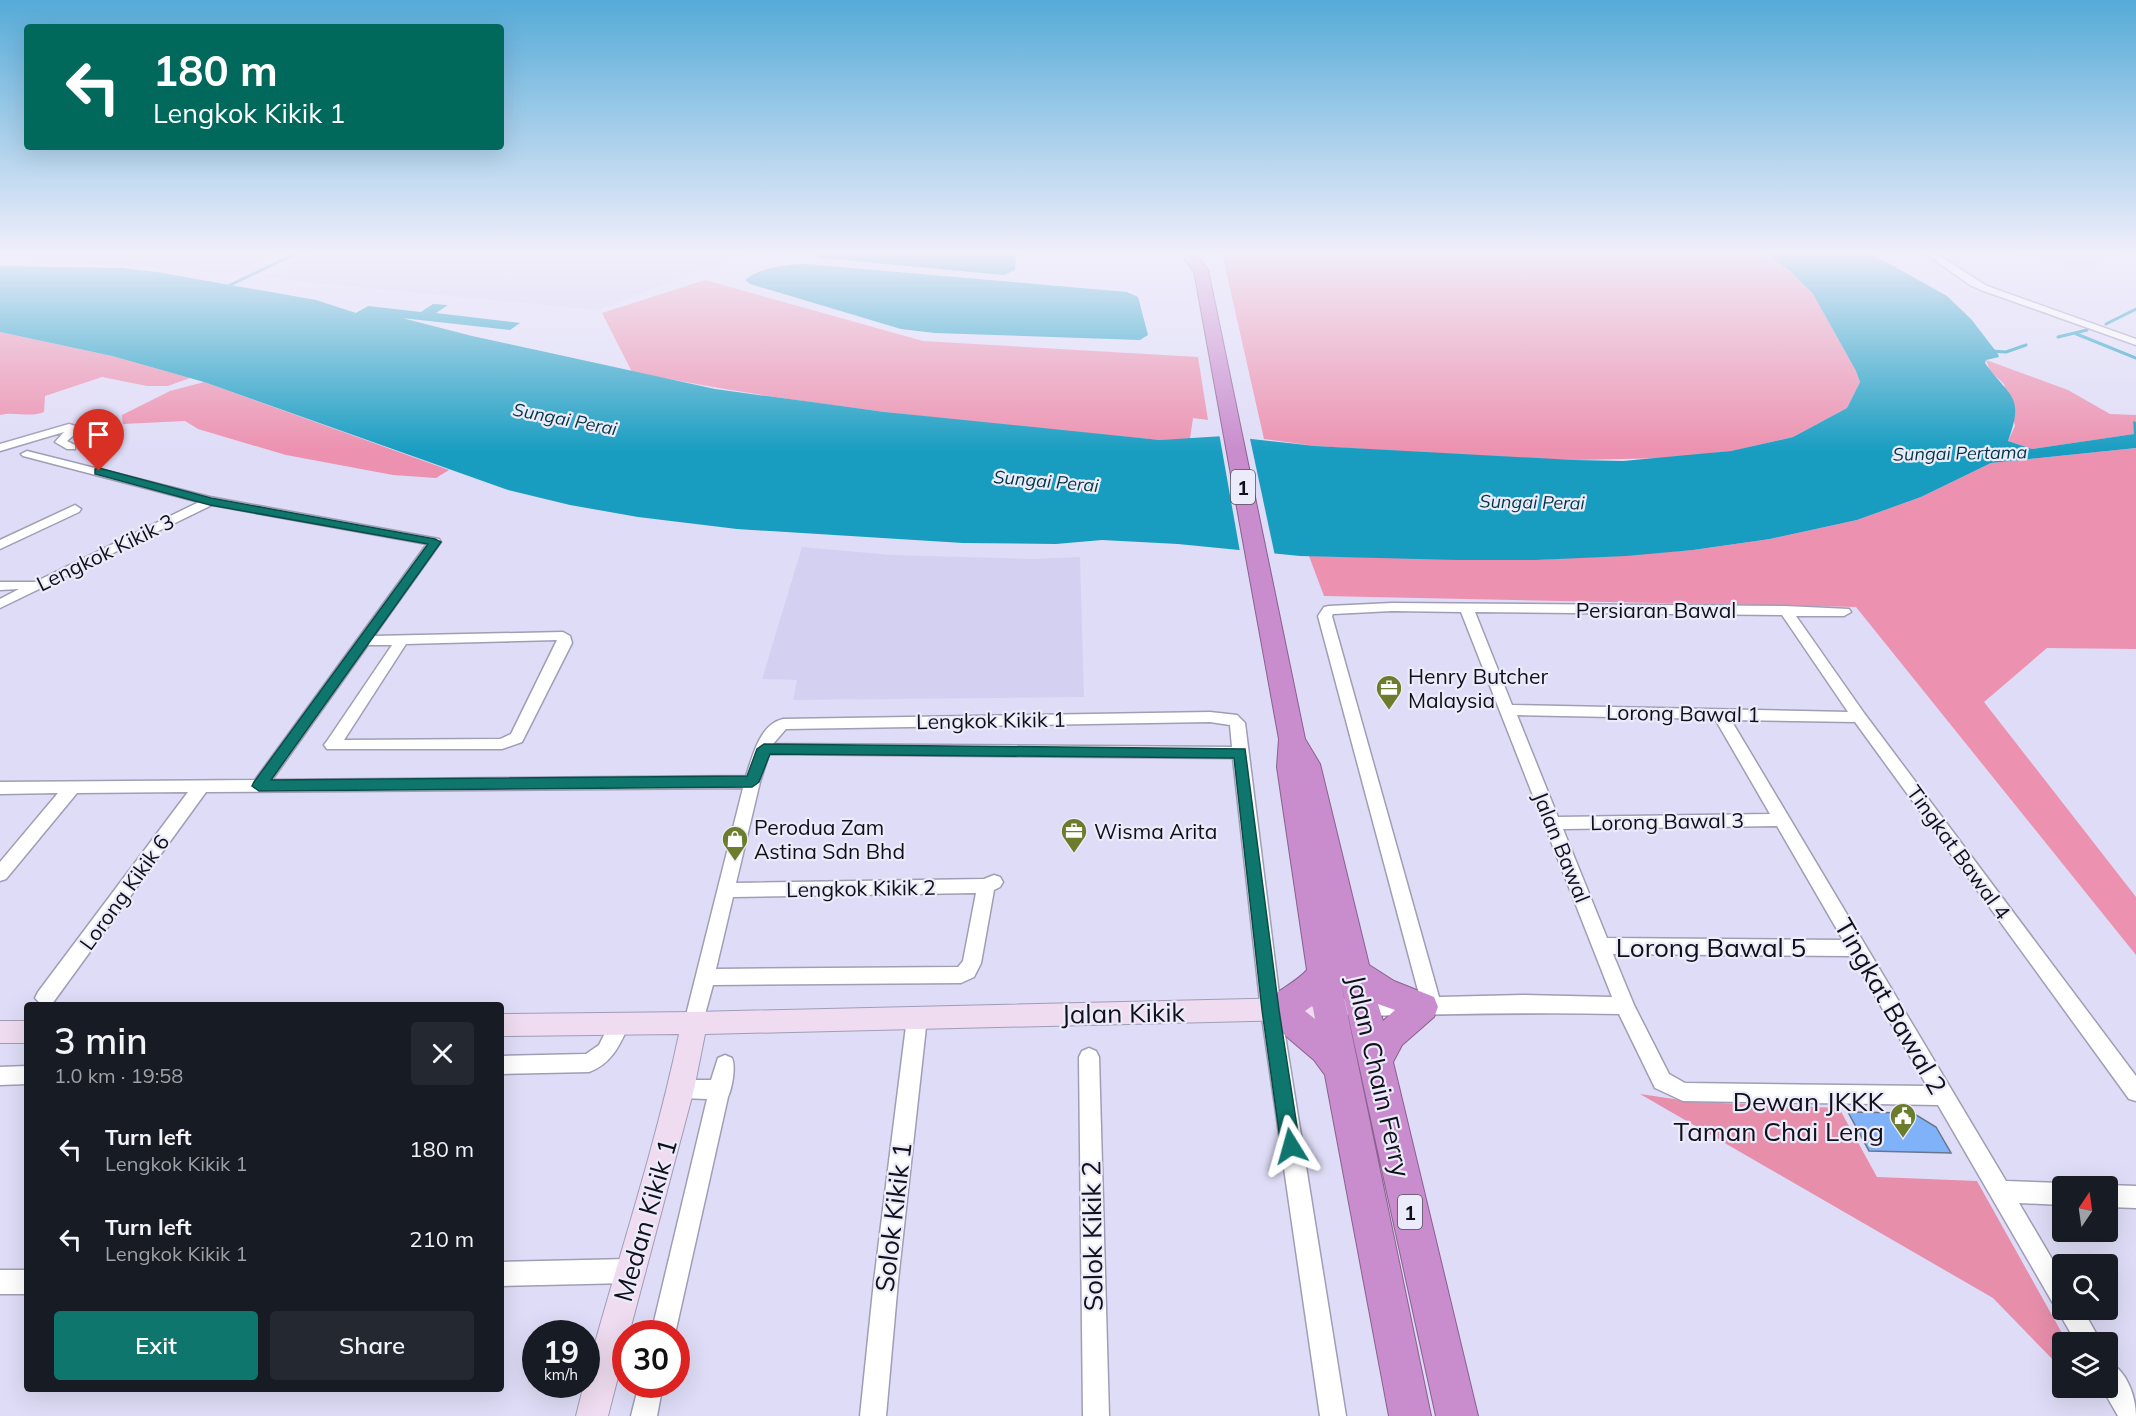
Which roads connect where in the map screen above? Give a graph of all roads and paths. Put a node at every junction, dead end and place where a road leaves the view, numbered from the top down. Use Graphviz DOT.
graph roads {
  1 [pos="1210,319"];
  2 [pos="2071,319"];
  3 [pos="2136,342"];
  4 [pos="71,447"];
  5 [pos="0,448"];
  6 [pos="27,454"];
  7 [pos="210,501"];
  8 [pos="75,509"];
  9 [pos="0,545"];
  10 [pos="0,585"];
  11 [pos="36,585"];
  12 [pos="0,604"];
  13 [pos="1467,609"];
  14 [pos="1785,610"];
  15 [pos="1844,612"];
  16 [pos="402,640"];
  17 [pos="363,641"];
  18 [pos="1506,710"];
  19 [pos="1720,714"];
  20 [pos="1859,717"];
  21 [pos="764,749"];
  22 [pos="1240,753"];
  23 [pos="752,782"];
  24 [pos="202,786"];
  25 [pos="259,786"];
  26 [pos="0,788"];
  27 [pos="73,788"];
  28 [pos="1782,820"];
  29 [pos="1551,823"];
  30 [pos="0,874"];
  31 [pos="726,890"];
  32 [pos="1601,946"];
  33 [pos="1857,948"];
  34 [pos="706,977"];
  35 [pos="1343,990"];
  36 [pos="45,998"];
  37 [pos="1625,1006"];
  38 [pos="1427,1007"];
  39 [pos="1274,1009"];
  40 [pos="917,1018"];
  41 [pos="620,1023"];
  42 [pos="694,1023"];
  43 [pos="504,1024"];
  44 [pos="0,1032"];
  45 [pos="24,1032"];
  46 [pos="1089,1057"];
  47 [pos="1376,1059"];
  48 [pos="726,1064"];
  49 [pos="504,1065"];
  50 [pos="1341,1070"];
  51 [pos="24,1075"];
  52 [pos="0,1076"];
  53 [pos="681,1089"];
  54 [pos="721,1090"];
  55 [pos="2136,1092"];
  56 [pos="1945,1096"];
  57 [pos="2000,1191"];
  58 [pos="2052,1194"];
  59 [pos="2118,1196"];
  60 [pos="2136,1197"];
  61 [pos="629,1271"];
  62 [pos="504,1274"];
  63 [pos="2052,1280"];
  64 [pos="0,1282"];
  65 [pos="24,1282"];
  66 [pos="666,1320"];
  67 [pos="2118,1391"];
  68 [pos="648,1398"];
  69 [pos="592,1416"];
  70 [pos="644,1416"];
  71 [pos="873,1416"];
  72 [pos="1096,1416"];
  73 [pos="1333,1416"];
  74 [pos="1410,1416"];
  75 [pos="1457,1416"];
  76 [pos="2133,1416"];
  1 -- 35 [label="highway, Jalan Chain Ferry / 1"];
  2 -- 3 [label="street"];
  4 -- 5 [label="street"];
  6 -- 7 [label="street"];
  7 -- 11 [label="street, Lengkok Kikik 3"];
  7 -- 17 [label="street"];
  8 -- 9 [label="street"];
  10 -- 11 [label="street"];
  11 -- 12 [label="street, Lengkok Kikik 3"];
  13 -- 14 [label="street, Persiaran Bawal"];
  13 -- 18 [label="street, Jalan Bawal"];
  13 -- 38 [label="street"];
  14 -- 15 [label="street, Persiaran Bawal"];
  14 -- 20 [label="street, Tingkat Bawal 4"];
  16 -- 16 [label="street"];
  16 -- 17 [label="street"];
  17 -- 25 [label="street"];
  18 -- 19 [label="street, Lorong Bawal 1"];
  18 -- 29 [label="street, Jalan Bawal"];
  19 -- 20 [label="street, Lorong Bawal 1"];
  19 -- 28 [label="street, Tingkat Bawal 2"];
  20 -- 55 [label="street, Tingkat Bawal 4"];
  21 -- 22 [label="street, Lengkok Kikik 1"];
  21 -- 22 [label="street, Lengkok Kikik 1"];
  21 -- 23 [label="street, Lengkok Kikik 1"];
  22 -- 39 [label="street"];
  23 -- 25 [label="street"];
  23 -- 31 [label="street, Lengkok Kikik 1"];
  24 -- 25 [label="street"];
  24 -- 27 [label="street"];
  24 -- 36 [label="street, Lorong Kikik 6"];
  26 -- 27 [label="street"];
  27 -- 30 [label="street"];
  28 -- 29 [label="street, Lorong Bawal 3"];
  28 -- 33 [label="street, Tingkat Bawal 2"];
  29 -- 32 [label="street, Jalan Bawal"];
  31 -- 34 [label="street, Lengkok Kikik 1"];
  31 -- 34 [label="street, Lengkok Kikik 2"];
  32 -- 33 [label="street, Lorong Bawal 5"];
  32 -- 37 [label="street, Jalan Bawal"];
  33 -- 56 [label="street, Tingkat Bawal 2"];
  34 -- 42 [label="street, Lengkok Kikik 1"];
  35 -- 38 [label="highway"];
  35 -- 39 [label="highway"];
  35 -- 47 [label="highway, Jalan Chain Ferry / 1"];
  35 -- 50 [label="highway, Jalan Chain Ferry / 1"];
  37 -- 38 [label="street"];
  37 -- 56 [label="street, Jalan Bawal"];
  38 -- 47 [label="highway"];
  39 -- 40 [label="street, Jalan Kikik"];
  39 -- 50 [label="highway"];
  39 -- 73 [label="street"];
  40 -- 42 [label="street, Jalan Kikik"];
  40 -- 71 [label="street, Solok Kikik 1"];
  41 -- 42 [label="street, Jalan Kikik"];
  41 -- 43 [label="street, Jalan Kikik"];
  41 -- 49 [label="street"];
  42 -- 53 [label="street, Medan Kikik 1"];
  44 -- 45 [label="street"];
  46 -- 72 [label="street, Solok Kikik 2"];
  47 -- 75 [label="highway, Jalan Chain Ferry / 1"];
  48 -- 54 [label="street, Medan Kikik 1"];
  50 -- 74 [label="highway, Jalan Chain Ferry / 1"];
  51 -- 52 [label="street"];
  53 -- 54 [label="street"];
  53 -- 61 [label="street, Medan Kikik 1"];
  54 -- 66 [label="street, Medan Kikik 1"];
  56 -- 57 [label="street, Tingkat Bawal 2"];
  57 -- 58 [label="street"];
  57 -- 63 [label="street, Tingkat Bawal 2"];
  59 -- 60 [label="street"];
  61 -- 62 [label="street"];
  61 -- 69 [label="street, Medan Kikik 1"];
  64 -- 65 [label="street"];
  67 -- 76 [label="street"];
  68 -- 70 [label="street"];
}
